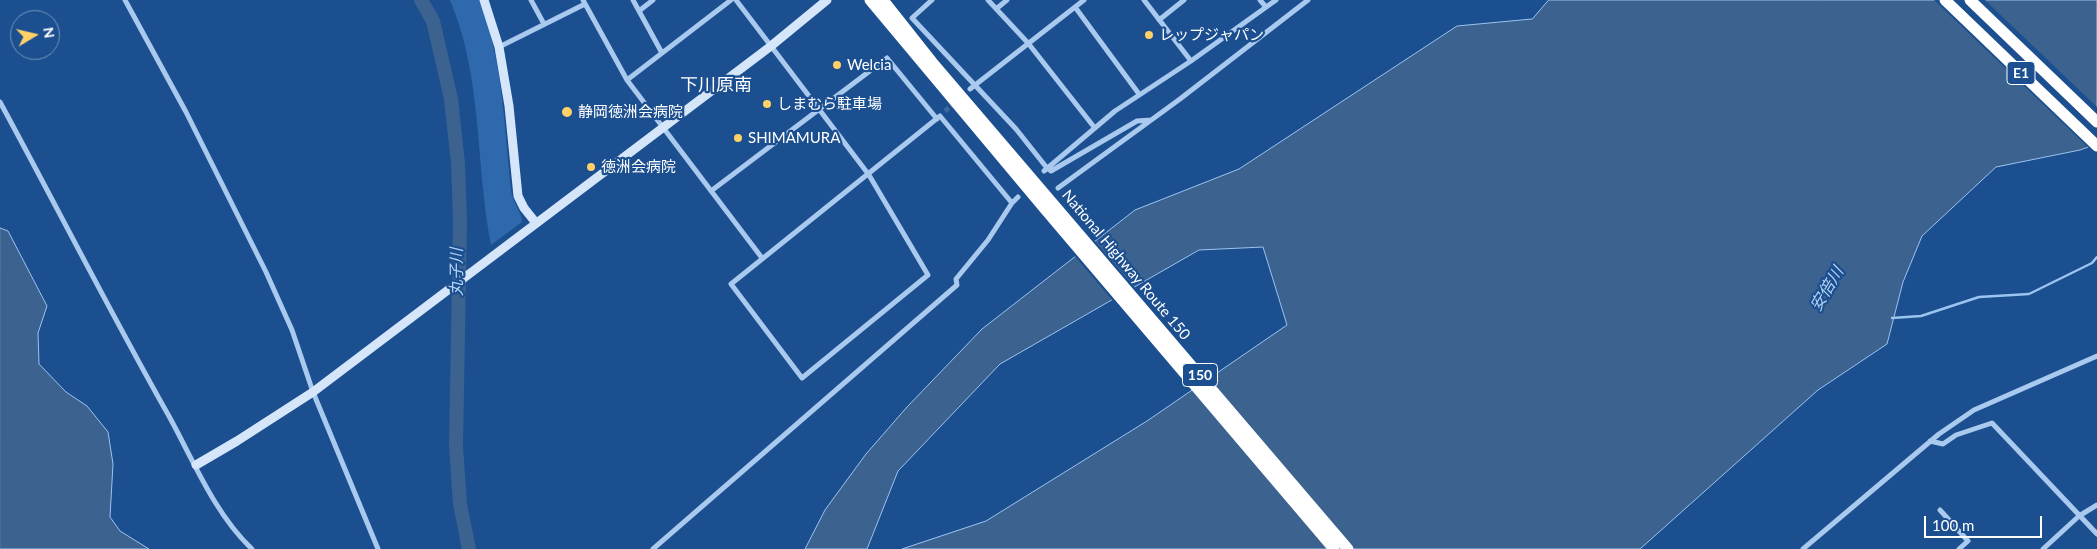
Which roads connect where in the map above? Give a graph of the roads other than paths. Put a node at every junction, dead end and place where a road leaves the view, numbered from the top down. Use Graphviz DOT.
graph roads {
  1 [pos="125,0"];
  2 [pos="484,0"];
  3 [pos="531,0"];
  4 [pos="634,0"];
  5 [pos="653,0"];
  6 [pos="731,0"];
  7 [pos="736,0"];
  8 [pos="827,0"];
  9 [pos="870,0"];
  10 [pos="883,0"];
  11 [pos="932,0"];
  12 [pos="988,0"];
  13 [pos="1007,0"];
  14 [pos="1084,0"];
  15 [pos="1144,0"];
  16 [pos="1184,0"];
  17 [pos="1260,0"];
  18 [pos="1276,0"];
  19 [pos="1308,0"];
  20 [pos="1945,0"];
  21 [pos="1970,0"];
  22 [pos="584,2"];
  23 [pos="1075,7"];
  24 [pos="1266,7"];
  25 [pos="996,9"];
  26 [pos="639,10"];
  27 [pos="1159,20"];
  28 [pos="544,24"];
  29 [pos="1028,43"];
  30 [pos="771,46"];
  31 [pos="500,48"];
  32 [pos="662,53"];
  33 [pos="1191,61"];
  34 [pos="627,80"];
  35 [pos="972,88"];
  36 [pos="1138,94"];
  37 [pos="0,102"];
  38 [pos="820,110"];
  39 [pos="945,111"];
  40 [pos="938,117"];
  41 [pos="1151,120"];
  42 [pos="2097,122"];
  43 [pos="1094,127"];
  44 [pos="661,128"];
  45 [pos="2097,146"];
  46 [pos="1046,170"];
  47 [pos="869,175"];
  48 [pos="1058,188"];
  49 [pos="711,191"];
  50 [pos="1018,197"];
  51 [pos="1012,203"];
  52 [pos="1048,205"];
  53 [pos="536,223"];
  54 [pos="762,258"];
  55 [pos="2097,356"];
  56 [pos="313,392"];
  57 [pos="1930,441"];
  58 [pos="196,465"];
  59 [pos="2097,505"];
  60 [pos="1940,510"];
  61 [pos="2079,516"];
  62 [pos="2097,534"];
  63 [pos="252,549"];
  64 [pos="378,549"];
  65 [pos="652,549"];
  66 [pos="1334,549"];
  67 [pos="1348,549"];
  68 [pos="1803,549"];
  69 [pos="1959,549"];
  70 [pos="2043,549"];
  1 -- 56 [label="street"];
  2 -- 31 [label="street"];
  3 -- 28 [label="street"];
  4 -- 26 [label="street"];
  5 -- 26 [label="street"];
  6 -- 32 [label="street"];
  7 -- 30 [label="street"];
  8 -- 30 [label="street"];
  9 -- 52 [label="highway, National Highway Route 150 / 150"];
  10 -- 52 [label="highway, National Highway Route 150 / 150"];
  11 -- 35 [label="street"];
  12 -- 25 [label="street"];
  13 -- 25 [label="street"];
  14 -- 23 [label="street"];
  15 -- 27 [label="street"];
  16 -- 27 [label="street"];
  17 -- 24 [label="street"];
  18 -- 24 [label="street"];
  19 -- 41 [label="street"];
  20 -- 45 [label="highway, E1"];
  21 -- 42 [label="highway, E1"];
  22 -- 28 [label="street"];
  22 -- 34 [label="street"];
  23 -- 29 [label="street"];
  23 -- 36 [label="street"];
  24 -- 33 [label="street"];
  25 -- 29 [label="street"];
  26 -- 32 [label="street"];
  27 -- 33 [label="street"];
  28 -- 31 [label="street"];
  29 -- 35 [label="street"];
  29 -- 43 [label="street"];
  30 -- 38 [label="street"];
  30 -- 44 [label="street"];
  31 -- 53 [label="street"];
  32 -- 34 [label="street"];
  33 -- 36 [label="street"];
  34 -- 44 [label="street"];
  35 -- 46 [label="street"];
  36 -- 43 [label="street"];
  37 -- 58 [label="street"];
  38 -- 40 [label="street"];
  38 -- 47 [label="street"];
  38 -- 49 [label="street"];
  39 -- 40 [label="street"];
  40 -- 47 [label="street"];
  40 -- 51 [label="street"];
  41 -- 46 [label="street"];
  41 -- 48 [label="street"];
  43 -- 46 [label="street"];
  44 -- 49 [label="street"];
  44 -- 53 [label="street"];
  47 -- 54 [label="street"];
  47 -- 54 [label="street"];
  49 -- 54 [label="street"];
  50 -- 51 [label="street"];
  51 -- 65 [label="street"];
  52 -- 66 [label="highway, National Highway Route 150 / 150"];
  52 -- 67 [label="highway, National Highway Route 150 / 150"];
  53 -- 56 [label="street"];
  55 -- 57 [label="street"];
  56 -- 58 [label="street"];
  56 -- 64 [label="street"];
  57 -- 61 [label="street"];
  57 -- 68 [label="street"];
  58 -- 63 [label="street"];
  59 -- 61 [label="street"];
  60 -- 69 [label="street"];
  61 -- 62 [label="street"];
  61 -- 70 [label="street"];
}
